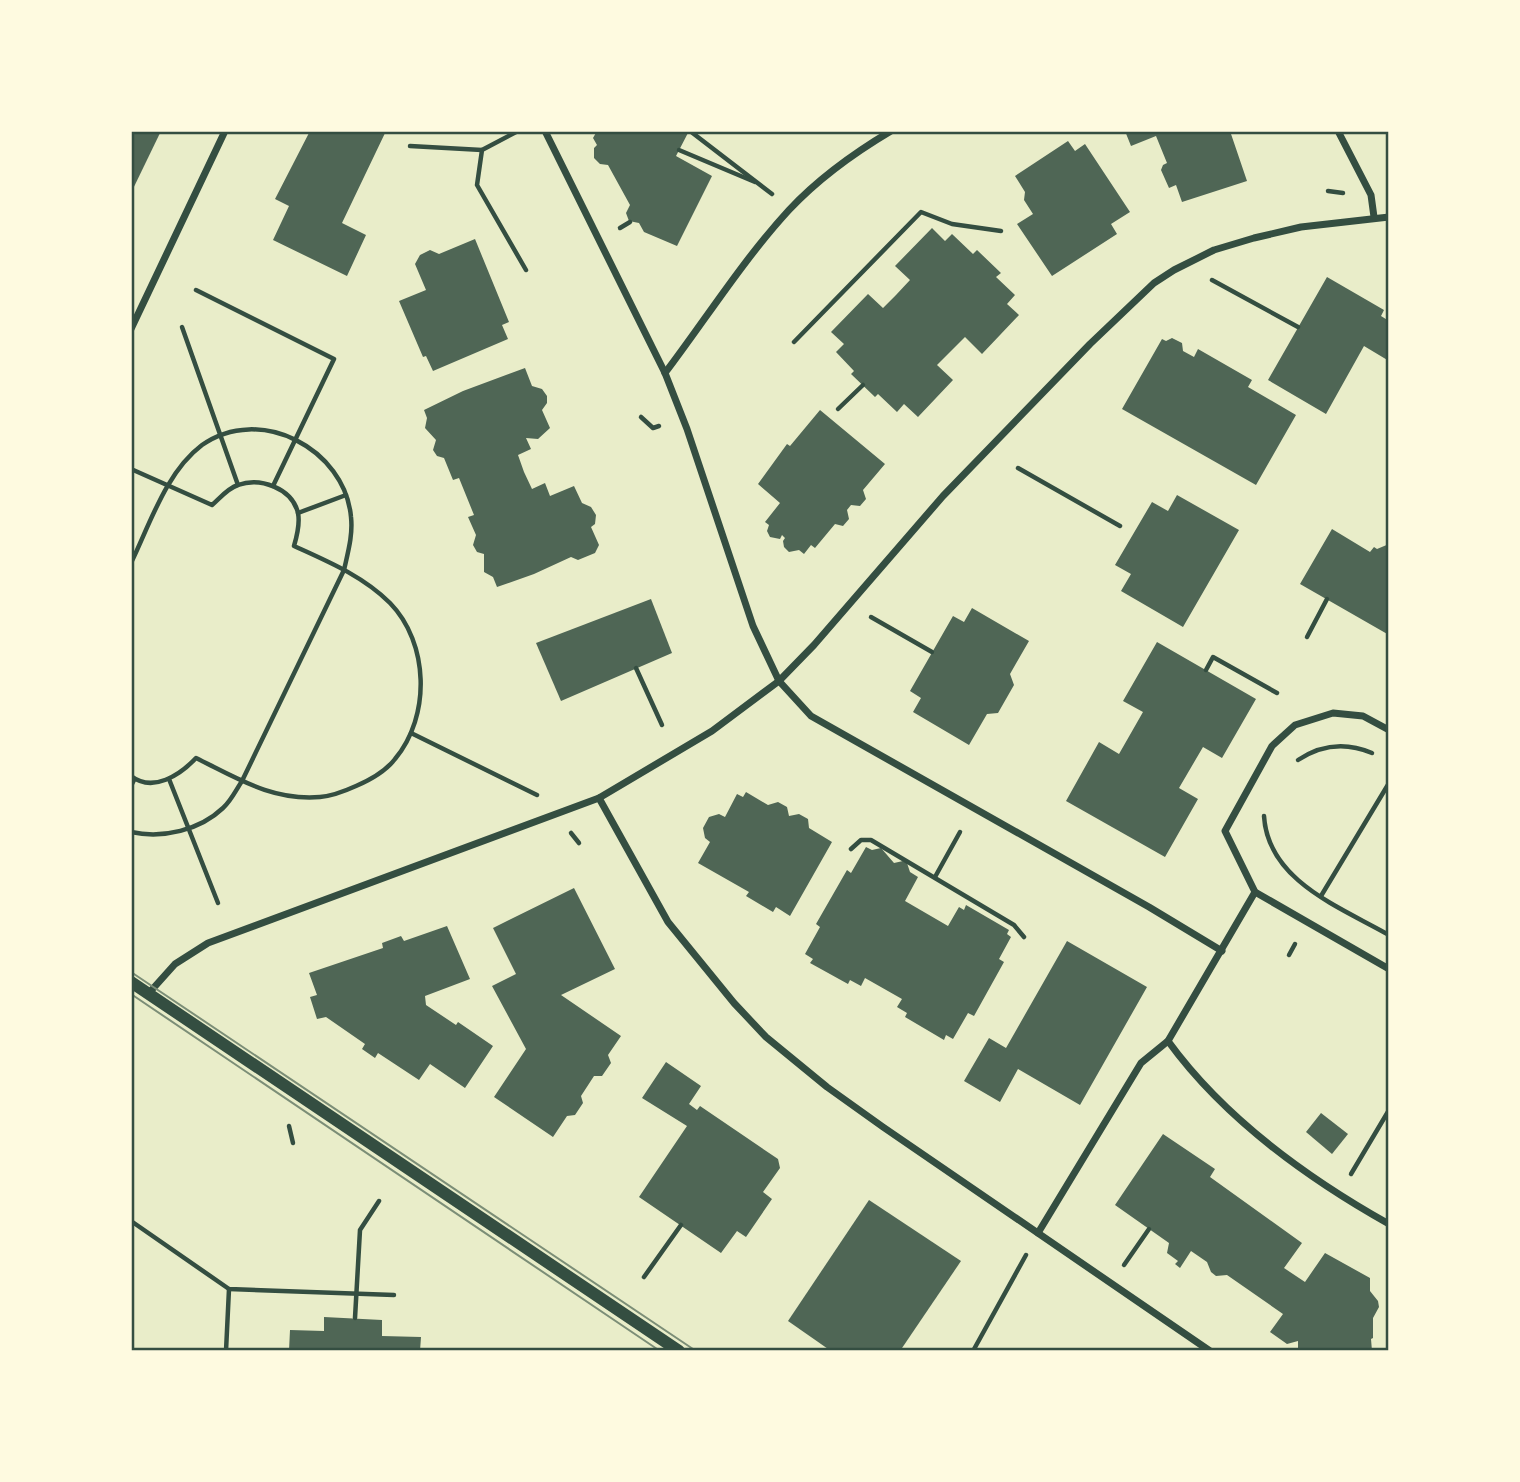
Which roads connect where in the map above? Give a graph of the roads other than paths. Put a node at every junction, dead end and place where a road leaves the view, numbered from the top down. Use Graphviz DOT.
graph roads {
  1 [pos="225,131"];
  2 [pos="545,131"];
  3 [pos="891,131"];
  4 [pos="1338,131"];
  5 [pos="1374,217"];
  6 [pos="1389,217"];
  7 [pos="131,329"];
  8 [pos="665,373"];
  9 [pos="779,681"];
  10 [pos="1389,730"];
  11 [pos="599,798"];
  12 [pos="1255,892"];
  13 [pos="1222,951"];
  14 [pos="1389,969"];
  15 [pos="131,982"];
  16 [pos="149,993"];
  17 [pos="1168,1041"];
  18 [pos="1389,1224"];
  19 [pos="1038,1233"];
  20 [pos="680,1351"];
  21 [pos="1210,1351"];
  1 -- 7 [label="street"];
  2 -- 8 [label="street"];
  3 -- 8 [label="street"];
  4 -- 5 [label="street"];
  5 -- 6 [label="street"];
  5 -- 9 [label="street"];
  8 -- 9 [label="street"];
  9 -- 11 [label="street"];
  9 -- 13 [label="street"];
  10 -- 12 [label="street"];
  11 -- 16 [label="street"];
  11 -- 19 [label="street"];
  12 -- 13 [label="street"];
  12 -- 14 [label="street"];
  13 -- 17 [label="street"];
  15 -- 16 [label="street"];
  16 -- 20 [label="street"];
  17 -- 18 [label="street"];
  17 -- 19 [label="street"];
  19 -- 21 [label="street"];
}
